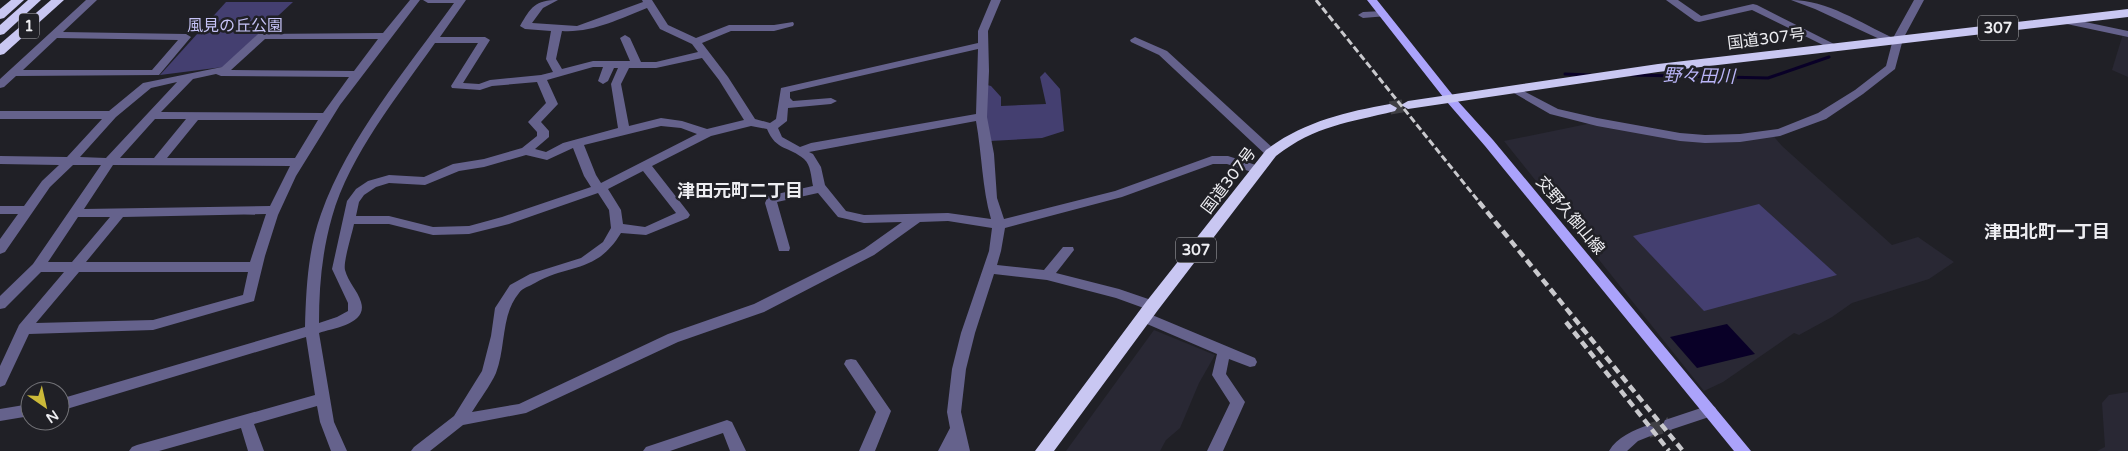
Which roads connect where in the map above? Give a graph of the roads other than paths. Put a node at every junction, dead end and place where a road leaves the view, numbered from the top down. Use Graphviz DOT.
graph roads {
  1 [pos="18,0"];
  2 [pos="36,0"];
  3 [pos="58,0"];
  4 [pos="92,0"];
  5 [pos="415,0"];
  6 [pos="428,0"];
  7 [pos="461,0"];
  8 [pos="547,0"];
  9 [pos="996,0"];
  10 [pos="1372,0"];
  11 [pos="1670,0"];
  12 [pos="1796,0"];
  13 [pos="1919,0"];
  14 [pos="647,2"];
  15 [pos="2128,13"];
  16 [pos="1363,14"];
  17 [pos="1383,14"];
  18 [pos="0,15"];
  19 [pos="2066,21"];
  20 [pos="789,24"];
  21 [pos="557,28"];
  22 [pos="0,31"];
  23 [pos="2128,34"];
  24 [pos="54,35"];
  25 [pos="386,36"];
  26 [pos="1868,37"];
  27 [pos="625,38"];
  28 [pos="432,40"];
  29 [pos="1135,40"];
  30 [pos="1894,40"];
  31 [pos="696,42"];
  32 [pos="983,45"];
  33 [pos="1837,47"];
  34 [pos="0,51"];
  35 [pos="705,54"];
  36 [pos="631,63"];
  37 [pos="610,64"];
  38 [pos="226,69"];
  39 [pos="13,73"];
  40 [pos="559,73"];
  41 [pos="356,74"];
  42 [pos="191,75"];
  43 [pos="541,78"];
  44 [pos="604,81"];
  45 [pos="0,85"];
  46 [pos="1512,89"];
  47 [pos="784,98"];
  48 [pos="1451,100"];
  49 [pos="831,102"];
  50 [pos="1408,105"];
  51 [pos="1390,108"];
  52 [pos="0,115"];
  53 [pos="112,115"];
  54 [pos="152,116"];
  55 [pos="195,116"];
  56 [pos="325,117"];
  57 [pos="981,117"];
  58 [pos="751,122"];
  59 [pos="772,127"];
  60 [pos="624,131"];
  61 [pos="707,133"];
  62 [pos="578,143"];
  63 [pos="526,151"];
  64 [pos="801,151"];
  65 [pos="1271,153"];
  66 [pos="0,160"];
  67 [pos="70,160"];
  68 [pos="109,162"];
  69 [pos="157,162"];
  70 [pos="298,162"];
  71 [pos="646,166"];
  72 [pos="1258,170"];
  73 [pos="600,188"];
  74 [pos="821,188"];
  75 [pos="0,210"];
  76 [pos="29,210"];
  77 [pos="275,210"];
  78 [pos="76,213"];
  79 [pos="120,213"];
  80 [pos="918,217"];
  81 [pos="348,220"];
  82 [pos="999,226"];
  83 [pos="617,228"];
  84 [pos="784,248"];
  85 [pos="0,249"];
  86 [pos="1068,250"];
  87 [pos="38,266"];
  88 [pos="253,267"];
  89 [pos="74,268"];
  90 [pos="989,270"];
  91 [pos="1047,275"];
  92 [pos="0,304"];
  93 [pos="1148,311"];
  94 [pos="24,329"];
  95 [pos="312,329"];
  96 [pos="1224,351"];
  97 [pos="1250,362"];
  98 [pos="852,364"];
  99 [pos="0,381"];
  100 [pos="323,399"];
  101 [pos="70,402"];
  102 [pos="1710,411"];
  103 [pos="20,412"];
  104 [pos="0,415"];
  105 [pos="459,420"];
  106 [pos="246,421"];
  107 [pos="1670,424"];
  108 [pos="957,428"];
  109 [pos="1648,431"];
  110 [pos="137,451"];
  111 [pos="256,451"];
  112 [pos="339,451"];
  113 [pos="419,451"];
  114 [pos="651,451"];
  115 [pos="738,451"];
  116 [pos="866,451"];
  117 [pos="946,451"];
  118 [pos="962,451"];
  119 [pos="1044,451"];
  120 [pos="1216,451"];
  121 [pos="1617,451"];
  122 [pos="1743,451"];
  1 -- 18 [label="highway"];
  2 -- 22 [label="highway"];
  3 -- 34 [label="highway, 1"];
  4 -- 24 [label="street"];
  5 -- 25 [label="street"];
  6 -- 7 [label="street"];
  7 -- 28 [label="street"];
  8 -- 21 [label="street"];
  9 -- 32 [label="street"];
  10 -- 17 [label="main road, 交野久御山線"];
  11 -- 33 [label="street"];
  12 -- 26 [label="street"];
  13 -- 30 [label="street"];
  14 -- 21 [label="street"];
  14 -- 31 [label="street"];
  15 -- 19 [label="highway, 国道307号 / 307"];
  16 -- 17 [label="street"];
  17 -- 48 [label="main road, 交野久御山線"];
  19 -- 23 [label="street"];
  19 -- 30 [label="highway, 国道307号 / 307"];
  20 -- 31 [label="street"];
  21 -- 40 [label="street"];
  24 -- 39 [label="street"];
  24 -- 39 [label="street"];
  25 -- 38 [label="street"];
  25 -- 41 [label="street"];
  26 -- 30 [label="highway, 国道307号 / 307"];
  26 -- 33 [label="highway, 国道307号 / 307"];
  27 -- 36 [label="street"];
  28 -- 43 [label="street"];
  28 -- 95 [label="street"];
  29 -- 65 [label="street"];
  30 -- 46 [label="street"];
  31 -- 35 [label="street"];
  32 -- 47 [label="street"];
  32 -- 57 [label="street"];
  33 -- 46 [label="highway, 国道307号 / 307"];
  35 -- 36 [label="street"];
  35 -- 58 [label="street"];
  36 -- 37 [label="street"];
  36 -- 60 [label="street"];
  37 -- 40 [label="street"];
  37 -- 44 [label="street"];
  38 -- 41 [label="street"];
  38 -- 42 [label="street"];
  39 -- 45 [label="street"];
  40 -- 43 [label="street"];
  41 -- 56 [label="street"];
  42 -- 53 [label="street"];
  42 -- 54 [label="street"];
  43 -- 63 [label="street"];
  46 -- 48 [label="highway, 国道307号 / 307"];
  47 -- 49 [label="street"];
  47 -- 59 [label="street"];
  48 -- 50 [label="highway, 国道307号 / 307"];
  48 -- 102 [label="main road, 交野久御山線"];
  51 -- 65 [label="highway, 国道307号 / 307"];
  52 -- 53 [label="street"];
  53 -- 67 [label="street"];
  54 -- 55 [label="street"];
  54 -- 68 [label="street"];
  55 -- 56 [label="street"];
  55 -- 69 [label="street"];
  56 -- 70 [label="street"];
  57 -- 64 [label="street"];
  57 -- 82 [label="street"];
  58 -- 59 [label="street"];
  58 -- 61 [label="street"];
  59 -- 64 [label="street"];
  60 -- 61 [label="street"];
  60 -- 62 [label="street"];
  61 -- 71 [label="street"];
  62 -- 63 [label="street"];
  62 -- 73 [label="street"];
  63 -- 81 [label="street"];
  64 -- 74 [label="street"];
  65 -- 72 [label="highway, 国道307号 / 307"];
  66 -- 67 [label="street"];
  67 -- 68 [label="street"];
  67 -- 76 [label="street"];
  68 -- 69 [label="street"];
  68 -- 78 [label="street"];
  69 -- 70 [label="street"];
  70 -- 77 [label="street"];
  71 -- 73 [label="street"];
  71 -- 83 [label="street"];
  72 -- 82 [label="street"];
  72 -- 93 [label="highway, 国道307号 / 307"];
  73 -- 81 [label="street"];
  73 -- 83 [label="street"];
  74 -- 80 [label="street"];
  74 -- 84 [label="street"];
  75 -- 76 [label="street"];
  76 -- 85 [label="street"];
  77 -- 79 [label="street"];
  77 -- 88 [label="street"];
  78 -- 79 [label="street"];
  78 -- 87 [label="street"];
  79 -- 89 [label="street"];
  80 -- 82 [label="street"];
  80 -- 105 [label="street"];
  81 -- 95 [label="street"];
  82 -- 90 [label="street"];
  83 -- 105 [label="street"];
  86 -- 91 [label="street"];
  87 -- 89 [label="street"];
  87 -- 92 [label="street"];
  88 -- 89 [label="street"];
  88 -- 94 [label="street"];
  89 -- 94 [label="street"];
  90 -- 91 [label="street"];
  90 -- 108 [label="street"];
  91 -- 93 [label="street"];
  93 -- 96 [label="street"];
  93 -- 119 [label="highway, 国道307号 / 307"];
  94 -- 99 [label="street"];
  95 -- 100 [label="street"];
  95 -- 101 [label="street"];
  96 -- 97 [label="street"];
  96 -- 120 [label="street"];
  98 -- 116 [label="street"];
  100 -- 106 [label="street"];
  100 -- 112 [label="street"];
  102 -- 107 [label="street"];
  102 -- 122 [label="main road, 交野久御山線"];
  103 -- 104 [label="street"];
  105 -- 113 [label="street"];
  106 -- 110 [label="street"];
  106 -- 111 [label="street"];
  108 -- 117 [label="street"];
  108 -- 118 [label="street"];
  109 -- 121 [label="street"];
  114 -- 115 [label="street"];
}
